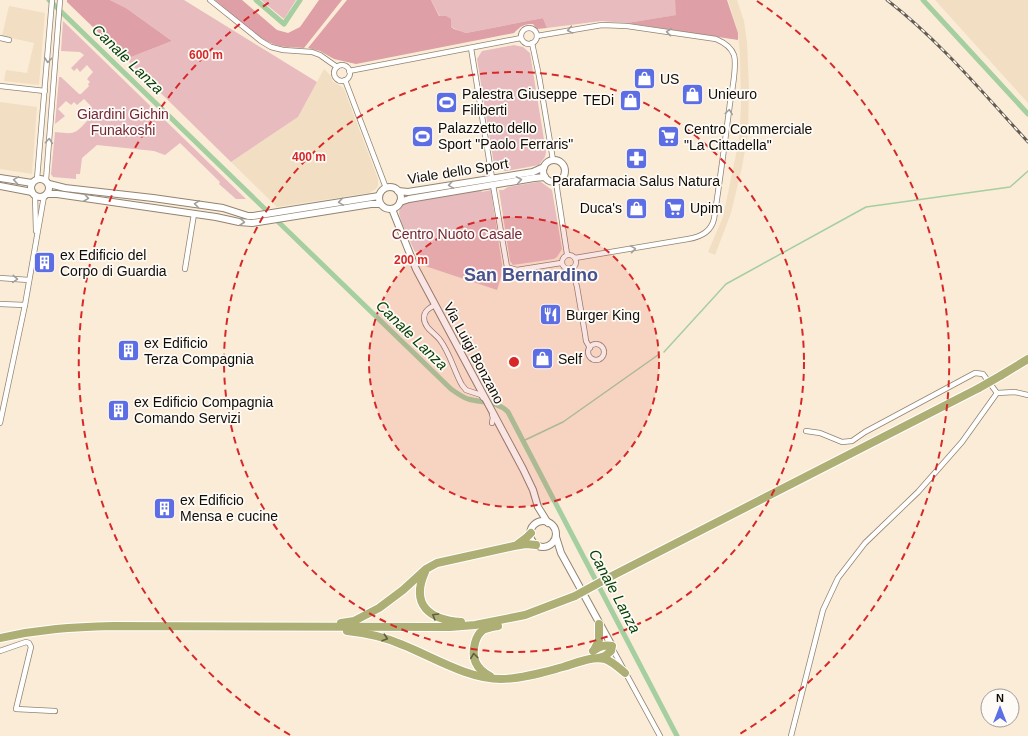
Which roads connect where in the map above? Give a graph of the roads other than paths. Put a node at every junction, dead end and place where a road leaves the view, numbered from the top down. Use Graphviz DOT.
graph roads {
  1 [pos="52,0"];
  2 [pos="210,0"];
  3 [pos="60,1"];
  4 [pos="537,36"];
  5 [pos="0,38"];
  6 [pos="522,38"];
  7 [pos="9,40"];
  8 [pos="49,40"];
  9 [pos="57,40"];
  10 [pos="532,43"];
  11 [pos="471,48"];
  12 [pos="337,67"];
  13 [pos="350,71"];
  14 [pos="344,80"];
  15 [pos="0,86"];
  16 [pos="45,91"];
  17 [pos="554,160"];
  18 [pos="544,167"];
  19 [pos="545,177"];
  20 [pos="0,178"];
  21 [pos="35,181"];
  22 [pos="47,182"];
  23 [pos="492,182"];
  24 [pos="556,182"];
  25 [pos="0,186"];
  26 [pos="386,188"];
  27 [pos="398,191"];
  28 [pos="34,193"];
  29 [pos="46,195"];
  30 [pos="379,196"];
  31 [pos="153,198"];
  32 [pos="400,202"];
  33 [pos="380,204"];
  34 [pos="218,207"];
  35 [pos="152,208"];
  36 [pos="392,209"];
  37 [pos="194,214"];
  38 [pos="216,217"];
  39 [pos="36,239"];
  40 [pos="567,254"];
  41 [pos="575,258"];
  42 [pos="561,263"];
  43 [pos="572,268"];
  44 [pos="185,269"];
  45 [pos="0,278"];
  46 [pos="29,280"];
  47 [pos="0,304"];
  48 [pos="25,304"];
  49 [pos="435,305"];
  50 [pos="590,348"];
  51 [pos="1028,359"];
  52 [pos="997,393"];
  53 [pos="1028,395"];
  54 [pos="0,423"];
  55 [pos="492,423"];
  56 [pos="806,431"];
  57 [pos="538,507"];
  58 [pos="548,522"];
  59 [pos="538,523"];
  60 [pos="531,533"];
  61 [pos="556,536"];
  62 [pos="536,545"];
  63 [pos="514,546"];
  64 [pos="545,547"];
  65 [pos="561,553"];
  66 [pos="426,569"];
  67 [pos="542,610"];
  68 [pos="599,624"];
  69 [pos="277,626"];
  70 [pos="0,638"];
  71 [pos="612,646"];
  72 [pos="0,651"];
  73 [pos="595,655"];
  74 [pos="625,673"];
  75 [pos="501,679"];
  76 [pos="55,711"];
  77 [pos="660,736"];
  78 [pos="791,736"];
  1 -- 8 [label="street"];
  2 -- 12 [label="street"];
  3 -- 9 [label="street"];
  4 -- 6 [label="street"];
  4 -- 10 [label="street"];
  41 -- 4 [label="street, one-way"];
  5 -- 7 [label="street"];
  6 -- 10 [label="street"];
  6 -- 11 [label="street"];
  8 -- 9 [label="street"];
  8 -- 16 [label="street, one-way"];
  22 -- 9 [label="street, one-way"];
  10 -- 17 [label="street"];
  11 -- 13 [label="street"];
  11 -- 23 [label="street"];
  12 -- 13 [label="street"];
  12 -- 14 [label="street"];
  13 -- 14 [label="street"];
  14 -- 26 [label="street"];
  15 -- 16 [label="street"];
  16 -- 21 [label="street"];
  17 -- 18 [label="street"];
  17 -- 24 [label="street"];
  18 -- 19 [label="street"];
  18 -- 23 [label="street, Viale dello Sport"];
  23 -- 19 [label="street, Viale dello Sport, one-way"];
  19 -- 24 [label="street"];
  21 -- 20 [label="street, one-way"];
  21 -- 22 [label="street"];
  21 -- 28 [label="street"];
  22 -- 29 [label="street"];
  22 -- 31 [label="street"];
  23 -- 27 [label="street, Viale dello Sport, one-way"];
  23 -- 32 [label="street, Viale dello Sport"];
  23 -- 42 [label="street"];
  24 -- 40 [label="street"];
  25 -- 28 [label="street"];
  26 -- 27 [label="street"];
  26 -- 30 [label="street"];
  27 -- 32 [label="street"];
  28 -- 29 [label="street"];
  28 -- 39 [label="street"];
  29 -- 35 [label="street, one-way"];
  29 -- 39 [label="street"];
  30 -- 33 [label="street"];
  30 -- 34 [label="street, one-way"];
  34 -- 31 [label="street, one-way"];
  31 -- 35 [label="street"];
  32 -- 36 [label="street"];
  33 -- 36 [label="street"];
  38 -- 33 [label="street, one-way"];
  34 -- 38 [label="street"];
  35 -- 37 [label="street"];
  36 -- 49 [label="street, Via Luigi Bonzano"];
  37 -- 38 [label="street"];
  37 -- 44 [label="street"];
  39 -- 46 [label="street"];
  40 -- 41 [label="street"];
  40 -- 42 [label="street"];
  41 -- 43 [label="street"];
  42 -- 43 [label="street"];
  43 -- 50 [label="street"];
  45 -- 46 [label="street, one-way"];
  46 -- 48 [label="street"];
  47 -- 48 [label="street"];
  48 -- 54 [label="street"];
  49 -- 55 [label="street"];
  49 -- 57 [label="street, Via Luigi Bonzano"];
  51 -- 67 [label="highway, bridge"];
  52 -- 53 [label="street"];
  52 -- 56 [label="street"];
  52 -- 78 [label="street"];
  57 -- 58 [label="street, Via Luigi Bonzano"];
  57 -- 59 [label="street, Via Luigi Bonzano"];
  58 -- 59 [label="street"];
  58 -- 61 [label="street"];
  59 -- 60 [label="street"];
  60 -- 62 [label="street"];
  60 -- 63 [label="highway"];
  61 -- 64 [label="street"];
  61 -- 65 [label="street"];
  62 -- 63 [label="highway"];
  62 -- 64 [label="street"];
  63 -- 66 [label="highway"];
  64 -- 65 [label="street"];
  65 -- 68 [label="street"];
  67 -- 66 [label="highway, one-way"];
  66 -- 69 [label="highway"];
  67 -- 69 [label="highway"];
  75 -- 67 [label="highway, one-way"];
  68 -- 71 [label="street"];
  68 -- 73 [label="highway"];
  69 -- 70 [label="highway"];
  69 -- 75 [label="highway, one-way"];
  71 -- 73 [label="highway"];
  71 -- 74 [label="street"];
  72 -- 76 [label="street"];
  73 -- 74 [label="highway"];
  73 -- 75 [label="highway"];
  74 -- 77 [label="street"];
}
